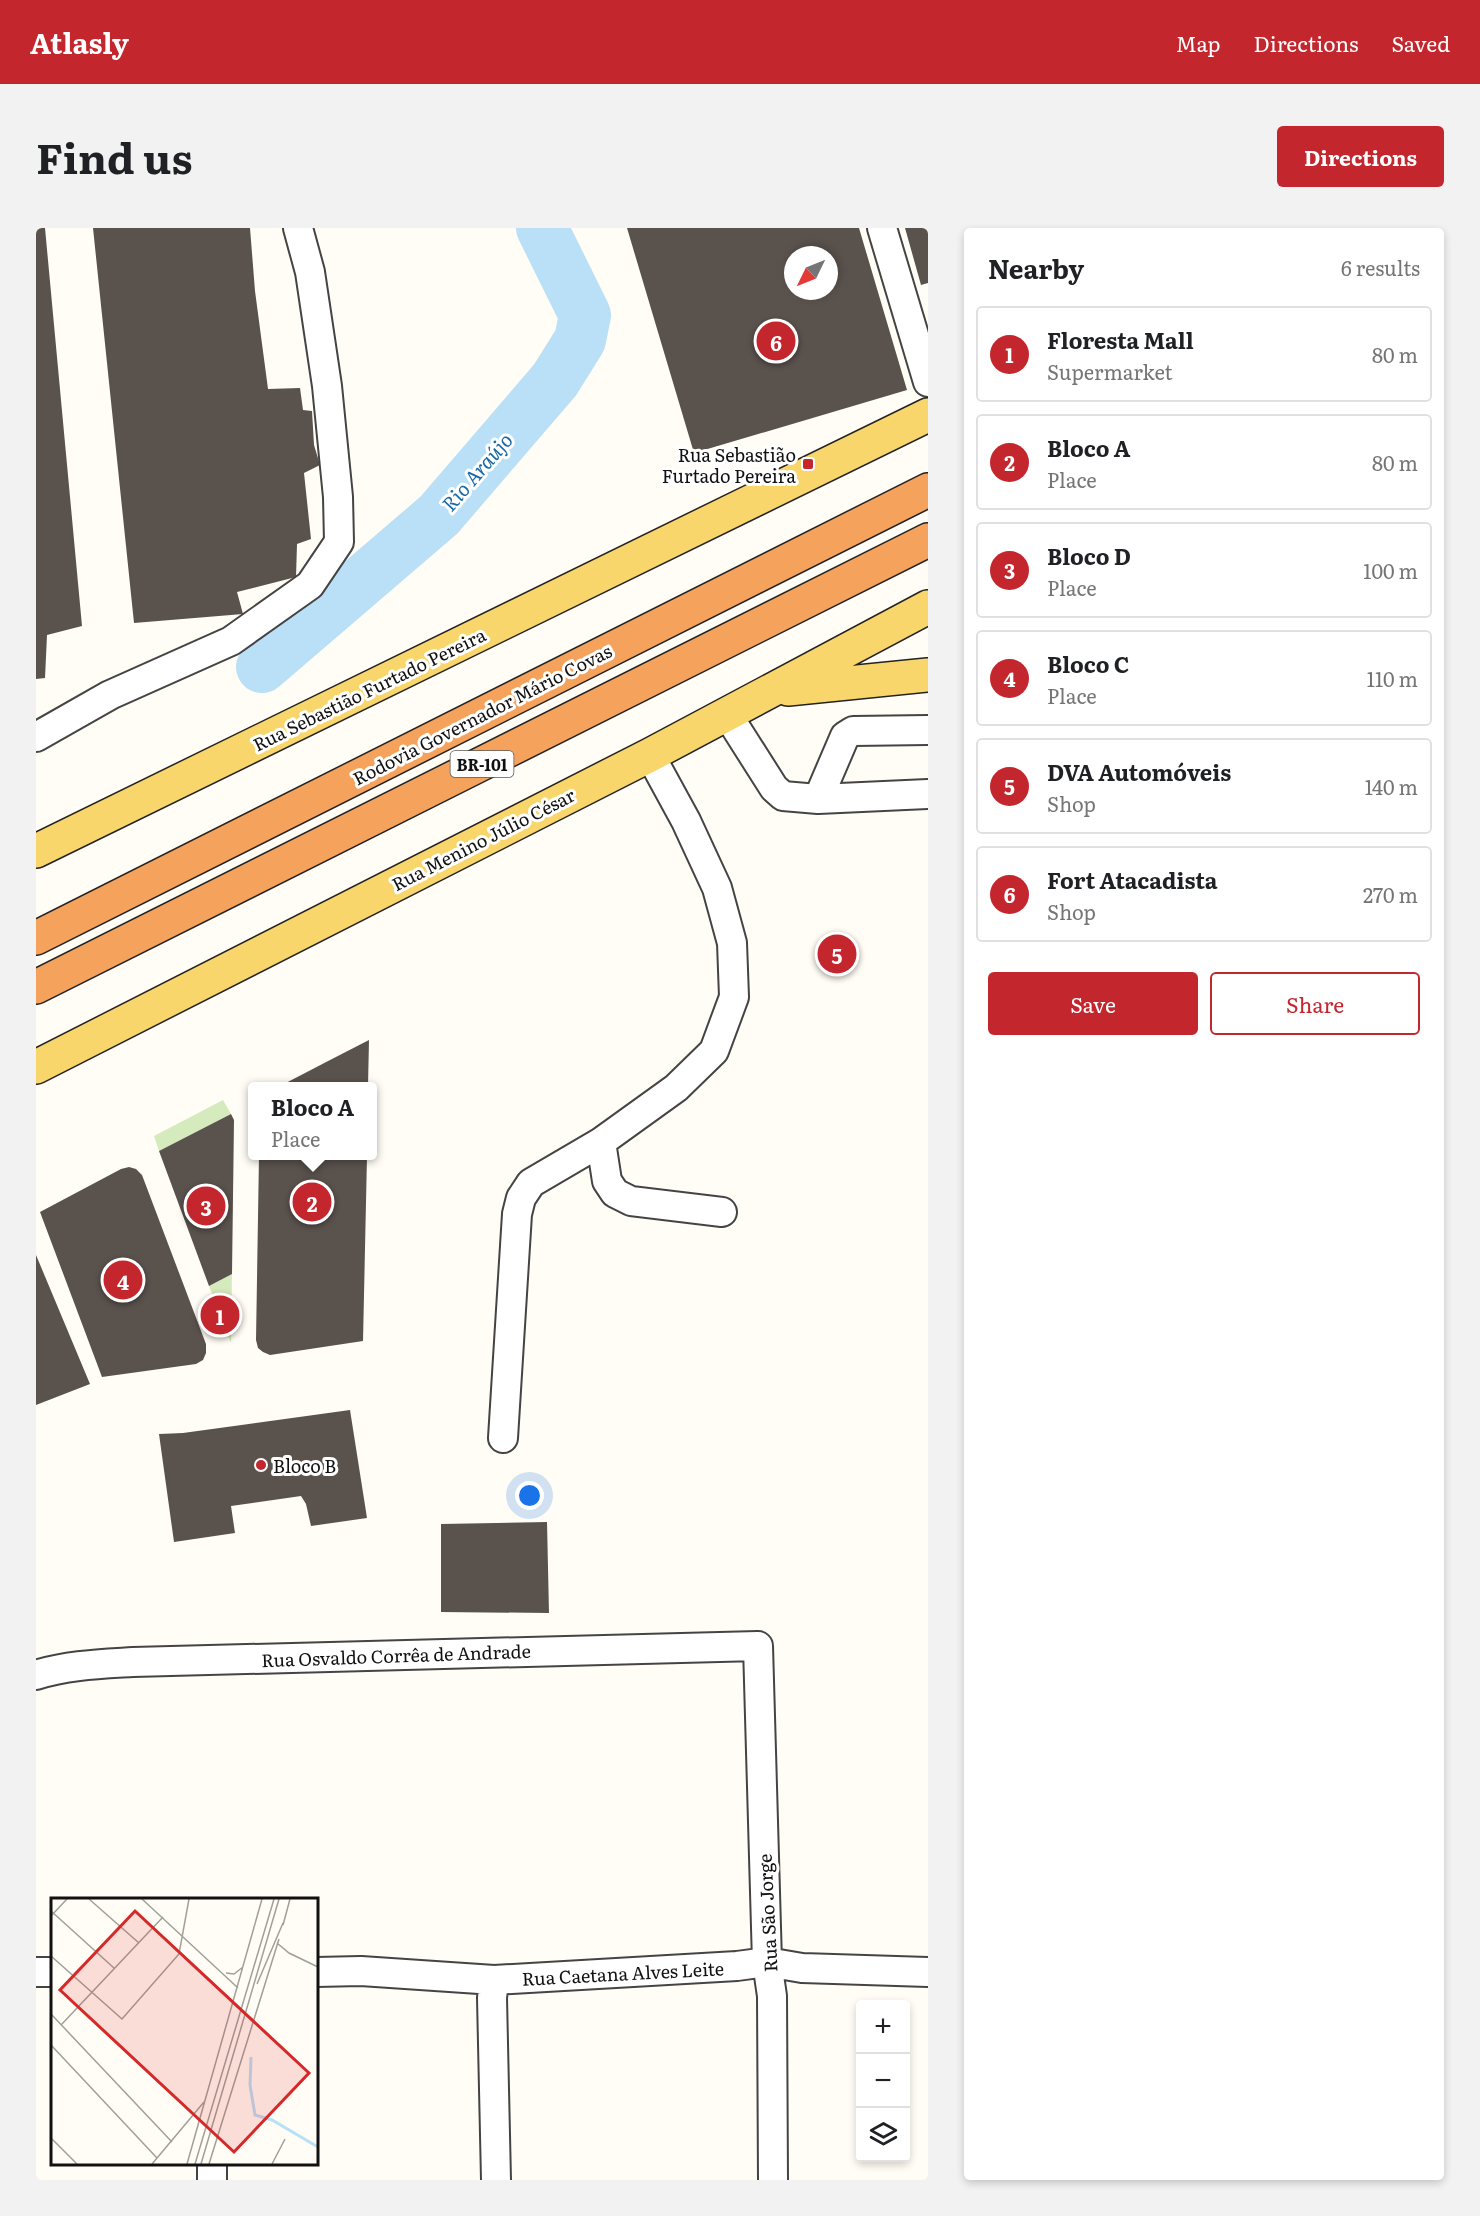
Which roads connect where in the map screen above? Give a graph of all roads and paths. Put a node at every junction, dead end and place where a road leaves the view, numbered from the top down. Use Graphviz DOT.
graph roads {
  1 [pos="298,228"];
  2 [pos="882,228"];
  3 [pos="928,382"];
  4 [pos="928,415"];
  5 [pos="928,490"];
  6 [pos="928,540"];
  7 [pos="928,607"];
  8 [pos="928,675"];
  9 [pos="771,691"];
  10 [pos="727,714"];
  11 [pos="928,730"];
  12 [pos="36,737"];
  13 [pos="650,755"];
  14 [pos="928,794"];
  15 [pos="818,799"];
  16 [pos="36,851"];
  17 [pos="36,938"];
  18 [pos="36,987"];
  19 [pos="36,1067"];
  20 [pos="601,1142"];
  21 [pos="722,1212"];
  22 [pos="503,1438"];
  23 [pos="758,1646"];
  24 [pos="36,1675"];
  25 [pos="767,1962"];
  26 [pos="318,1972"];
  27 [pos="928,1972"];
  28 [pos="494,1980"];
  29 [pos="496,2180"];
  30 [pos="773,2180"];
  1 -- 12 [label="street"];
  2 -- 3 [label="street"];
  4 -- 16 [label="main road, Rua Sebastião Furtado Pereira"];
  5 -- 17 [label="highway, Rodovia Governador Mário Covas / BR-101"];
  6 -- 18 [label="highway, BR-101"];
  7 -- 9 [label="main road, Rua Menino Júlio César"];
  8 -- 9 [label="main road"];
  9 -- 10 [label="main road, Rua Menino Júlio César"];
  10 -- 13 [label="main road, Rua Menino Júlio César"];
  10 -- 15 [label="street"];
  11 -- 15 [label="street"];
  13 -- 19 [label="main road, Rua Menino Júlio César"];
  13 -- 20 [label="street"];
  14 -- 15 [label="street"];
  20 -- 21 [label="street"];
  20 -- 22 [label="street"];
  23 -- 24 [label="street, Rua Osvaldo Corrêa de Andrade"];
  23 -- 25 [label="street, Rua São Jorge"];
  25 -- 27 [label="street, Rua Caetana Alves Leite"];
  25 -- 28 [label="street, Rua Caetana Alves Leite"];
  25 -- 30 [label="street, Rua São Jorge"];
  26 -- 28 [label="street, Rua Caetana Alves Leite"];
  28 -- 29 [label="street"];
}
